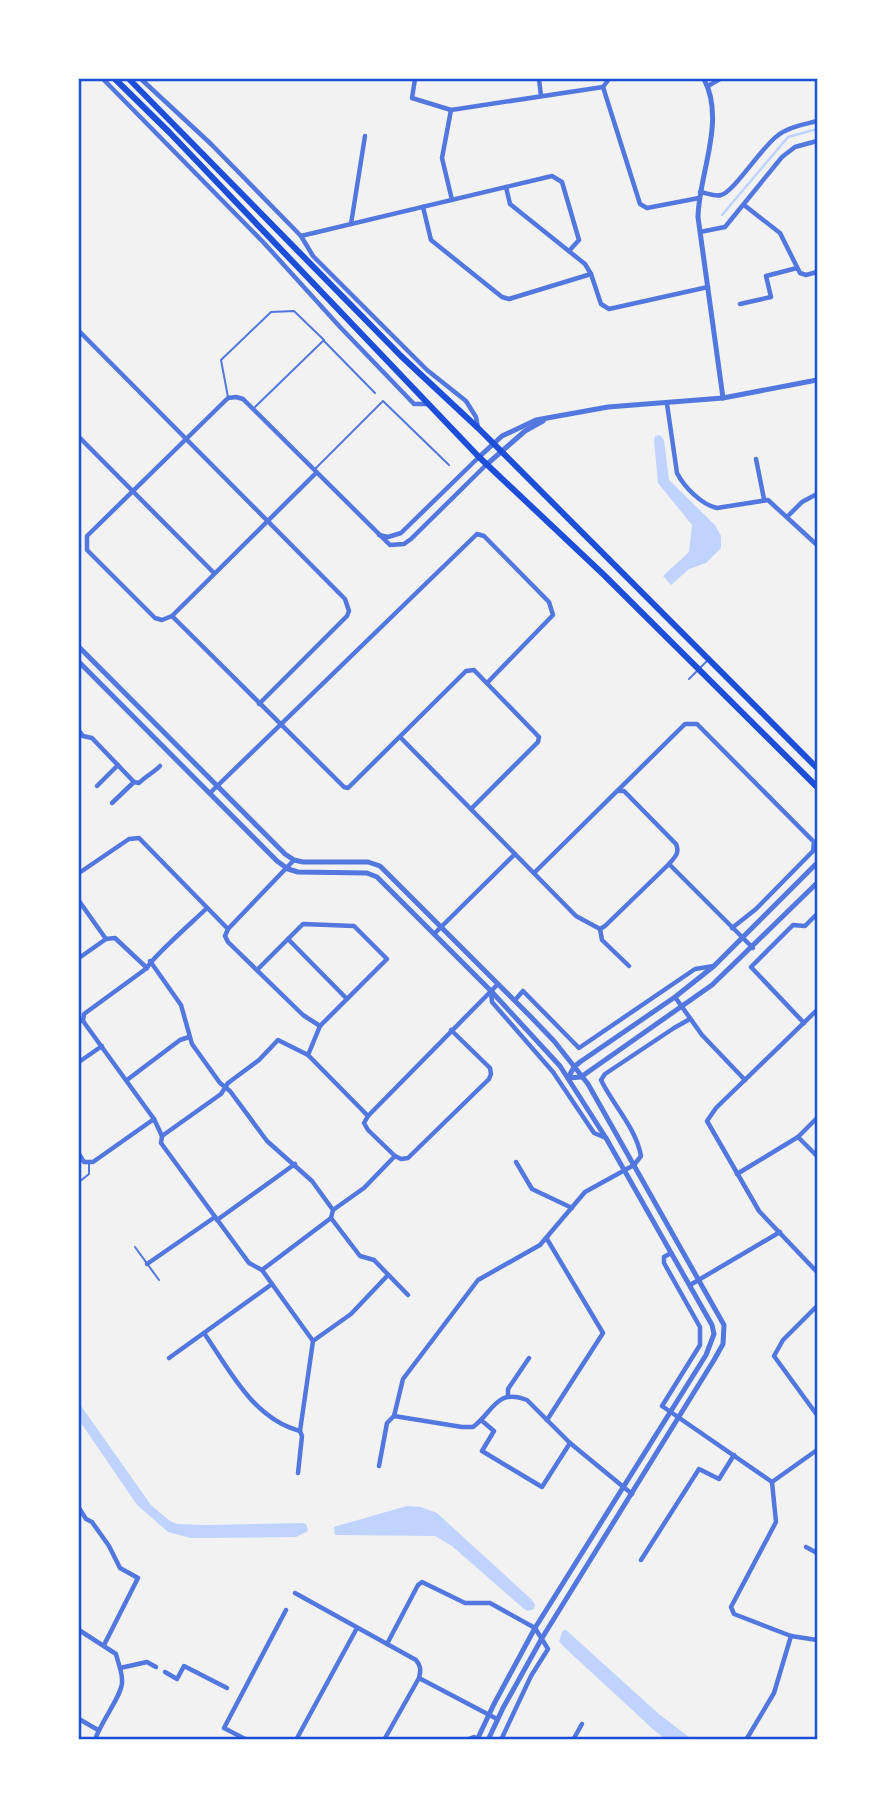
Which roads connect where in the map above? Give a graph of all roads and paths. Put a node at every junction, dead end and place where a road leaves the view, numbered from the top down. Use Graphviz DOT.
graph roads {
  1 [pos="103,79"];
  2 [pos="115,79"];
  3 [pos="130,79"];
  4 [pos="141,79"];
  5 [pos="415,79"];
  6 [pos="539,79"];
  7 [pos="609,79"];
  8 [pos="704,79"];
  9 [pos="720,79"];
  10 [pos="708,86"];
  11 [pos="603,87"];
  12 [pos="541,96"];
  13 [pos="451,110"];
  14 [pos="817,121"];
  15 [pos="365,136"];
  16 [pos="817,141"];
  17 [pos="506,187"];
  18 [pos="699,195"];
  19 [pos="452,200"];
  20 [pos="744,205"];
  21 [pos="423,207"];
  22 [pos="351,224"];
  23 [pos="701,232"];
  24 [pos="301,236"];
  25 [pos="569,251"];
  26 [pos="797,268"];
  27 [pos="817,272"];
  28 [pos="591,274"];
  29 [pos="708,287"];
  30 [pos="740,304"];
  31 [pos="79,331"];
  32 [pos="324,340"];
  33 [pos="817,380"];
  34 [pos="375,393"];
  35 [pos="228,398"];
  36 [pos="723,398"];
  37 [pos="427,404"];
  38 [pos="667,404"];
  39 [pos="253,409"];
  40 [pos="552,416"];
  41 [pos="478,428"];
  42 [pos="79,437"];
  43 [pos="187,439"];
  44 [pos="493,444"];
  45 [pos="500,451"];
  46 [pos="479,457"];
  47 [pos="756,459"];
  48 [pos="450,465"];
  49 [pos="486,465"];
  50 [pos="315,471"];
  51 [pos="133,491"];
  52 [pos="817,494"];
  53 [pos="764,499"];
  54 [pos="788,516"];
  55 [pos="418,517"];
  56 [pos="267,521"];
  57 [pos="426,524"];
  58 [pos="378,534"];
  59 [pos="817,545"];
  60 [pos="214,573"];
  61 [pos="172,616"];
  62 [pos="79,647"];
  63 [pos="709,659"];
  64 [pos="79,662"];
  65 [pos="699,669"];
  66 [pos="689,679"];
  67 [pos="487,683"];
  68 [pos="259,704"];
  69 [pos="280,725"];
  70 [pos="79,731"];
  71 [pos="400,737"];
  72 [pos="118,765"];
  73 [pos="160,766"];
  74 [pos="817,768"];
  75 [pos="134,782"];
  76 [pos="97,786"];
  77 [pos="218,786"];
  78 [pos="817,787"];
  79 [pos="619,790"];
  80 [pos="210,793"];
  81 [pos="112,803"];
  82 [pos="471,809"];
  83 [pos="515,854"];
  84 [pos="294,860"];
  85 [pos="817,863"];
  86 [pos="669,864"];
  87 [pos="288,869"];
  88 [pos="79,873"];
  89 [pos="534,873"];
  90 [pos="817,883"];
  91 [pos="79,901"];
  92 [pos="207,908"];
  93 [pos="817,914"];
  94 [pos="442,926"];
  95 [pos="732,928"];
  96 [pos="228,929"];
  97 [pos="600,929"];
  98 [pos="435,933"];
  99 [pos="743,938"];
  100 [pos="106,939"];
  101 [pos="288,939"];
  102 [pos="753,948"];
  103 [pos="79,958"];
  104 [pos="150,961"];
  105 [pos="629,966"];
  106 [pos="714,966"];
  107 [pos="148,968"];
  108 [pos="257,970"];
  109 [pos="499,984"];
  110 [pos="491,991"];
  111 [pos="675,996"];
  112 [pos="347,999"];
  113 [pos="514,1000"];
  114 [pos="682,1007"];
  115 [pos="817,1010"];
  116 [pos="81,1020"];
  117 [pos="690,1020"];
  118 [pos="804,1023"];
  119 [pos="320,1026"];
  120 [pos="451,1030"];
  121 [pos="189,1037"];
  122 [pos="102,1046"];
  123 [pos="307,1055"];
  124 [pos="79,1062"];
  125 [pos="574,1067"];
  126 [pos="582,1077"];
  127 [pos="568,1078"];
  128 [pos="127,1080"];
  129 [pos="745,1080"];
  130 [pos="225,1087"];
  131 [pos="368,1116"];
  132 [pos="817,1118"];
  133 [pos="155,1119"];
  134 [pos="162,1136"];
  135 [pos="798,1137"];
  136 [pos="606,1138"];
  137 [pos="79,1154"];
  138 [pos="395,1156"];
  139 [pos="817,1156"];
  140 [pos="516,1162"];
  141 [pos="89,1164"];
  142 [pos="295,1164"];
  143 [pos="634,1165"];
  144 [pos="624,1170"];
  145 [pos="737,1174"];
  146 [pos="79,1182"];
  147 [pos="572,1208"];
  148 [pos="332,1210"];
  149 [pos="216,1218"];
  150 [pos="331,1218"];
  151 [pos="780,1232"];
  152 [pos="547,1239"];
  153 [pos="135,1247"];
  154 [pos="672,1253"];
  155 [pos="147,1265"];
  156 [pos="262,1270"];
  157 [pos="817,1272"];
  158 [pos="388,1275"];
  159 [pos="699,1279"];
  160 [pos="159,1280"];
  161 [pos="272,1284"];
  162 [pos="690,1285"];
  163 [pos="408,1295"];
  164 [pos="817,1306"];
  165 [pos="204,1333"];
  166 [pos="313,1340"];
  167 [pos="169,1358"];
  168 [pos="529,1358"];
  169 [pos="508,1395"];
  170 [pos="671,1412"];
  171 [pos="817,1415"];
  172 [pos="394,1416"];
  173 [pos="680,1417"];
  174 [pos="481,1420"];
  175 [pos="548,1420"];
  176 [pos="300,1430"];
  177 [pos="570,1443"];
  178 [pos="817,1450"];
  179 [pos="734,1455"];
  180 [pos="379,1466"];
  181 [pos="298,1473"];
  182 [pos="772,1482"];
  183 [pos="622,1488"];
  184 [pos="632,1494"];
  185 [pos="79,1508"];
  186 [pos="806,1547"];
  187 [pos="817,1553"];
  188 [pos="641,1560"];
  189 [pos="295,1593"];
  190 [pos="286,1610"];
  191 [pos="357,1628"];
  192 [pos="535,1628"];
  193 [pos="79,1630"];
  194 [pos="791,1636"];
  195 [pos="542,1638"];
  196 [pos="817,1640"];
  197 [pos="387,1644"];
  198 [pos="104,1645"];
  199 [pos="156,1667"];
  200 [pos="120,1668"];
  201 [pos="165,1672"];
  202 [pos="419,1678"];
  203 [pos="227,1688"];
  204 [pos="489,1714"];
  205 [pos="79,1719"];
  206 [pos="497,1719"];
  207 [pos="582,1724"];
  208 [pos="98,1730"];
  209 [pos="95,1740"];
  210 [pos="247,1740"];
  211 [pos="296,1740"];
  212 [pos="384,1740"];
  213 [pos="466,1740"];
  214 [pos="477,1740"];
  215 [pos="488,1740"];
  216 [pos="501,1740"];
  217 [pos="573,1740"];
  218 [pos="746,1740"];
  1 -- 37 [label="street"];
  2 -- 37 [label="main road"];
  3 -- 41 [label="main road"];
  4 -- 24 [label="street"];
  5 -- 13 [label="street"];
  6 -- 12 [label="street"];
  7 -- 11 [label="street"];
  8 -- 10 [label="street"];
  9 -- 10 [label="street"];
  10 -- 18 [label="street"];
  11 -- 12 [label="street"];
  11 -- 18 [label="street"];
  12 -- 13 [label="street"];
  13 -- 19 [label="street"];
  14 -- 18 [label="street"];
  15 -- 22 [label="street"];
  16 -- 20 [label="street"];
  17 -- 19 [label="street"];
  17 -- 25 [label="street"];
  17 -- 25 [label="street"];
  18 -- 23 [label="street"];
  19 -- 21 [label="street"];
  20 -- 23 [label="street"];
  20 -- 26 [label="street"];
  21 -- 22 [label="street"];
  21 -- 28 [label="street"];
  22 -- 24 [label="street"];
  23 -- 29 [label="street"];
  24 -- 41 [label="street"];
  25 -- 28 [label="street"];
  26 -- 27 [label="street"];
  26 -- 30 [label="street"];
  28 -- 29 [label="street"];
  29 -- 36 [label="street"];
  31 -- 43 [label="street"];
  32 -- 34 [label="lane"];
  32 -- 35 [label="lane"];
  32 -- 39 [label="lane"];
  33 -- 36 [label="street"];
  35 -- 39 [label="street"];
  35 -- 43 [label="street"];
  36 -- 38 [label="street"];
  37 -- 46 [label="main road"];
  38 -- 40 [label="street"];
  38 -- 53 [label="street"];
  39 -- 50 [label="street"];
  40 -- 44 [label="street"];
  40 -- 45 [label="street"];
  41 -- 44 [label="main road"];
  42 -- 51 [label="street"];
  43 -- 51 [label="street"];
  43 -- 56 [label="street"];
  44 -- 45 [label="main road"];
  44 -- 46 [label="street"];
  45 -- 49 [label="street"];
  45 -- 63 [label="main road"];
  46 -- 49 [label="main road"];
  46 -- 55 [label="street"];
  47 -- 53 [label="street"];
  48 -- 50 [label="lane"];
  49 -- 57 [label="street"];
  49 -- 65 [label="main road"];
  50 -- 56 [label="street"];
  50 -- 58 [label="street"];
  51 -- 60 [label="street"];
  51 -- 61 [label="street"];
  52 -- 54 [label="street"];
  53 -- 54 [label="street"];
  54 -- 59 [label="street"];
  55 -- 57 [label="street"];
  55 -- 58 [label="street"];
  56 -- 60 [label="street"];
  56 -- 68 [label="street"];
  57 -- 58 [label="street"];
  60 -- 61 [label="street"];
  61 -- 68 [label="street"];
  62 -- 77 [label="street"];
  63 -- 65 [label="lane"];
  63 -- 74 [label="main road"];
  64 -- 80 [label="street"];
  65 -- 66 [label="lane"];
  65 -- 78 [label="main road"];
  67 -- 69 [label="street"];
  67 -- 71 [label="street"];
  67 -- 82 [label="street"];
  68 -- 69 [label="street"];
  69 -- 71 [label="street"];
  69 -- 77 [label="street"];
  70 -- 72 [label="street"];
  71 -- 82 [label="street"];
  72 -- 75 [label="street"];
  72 -- 76 [label="street"];
  73 -- 75 [label="street"];
  75 -- 81 [label="street"];
  77 -- 80 [label="street"];
  77 -- 84 [label="street"];
  79 -- 86 [label="street"];
  79 -- 89 [label="street"];
  79 -- 95 [label="street"];
  80 -- 87 [label="street"];
  82 -- 83 [label="street"];
  83 -- 89 [label="street"];
  83 -- 94 [label="street"];
  84 -- 87 [label="street"];
  84 -- 94 [label="street"];
  85 -- 99 [label="street"];
  86 -- 95 [label="street"];
  86 -- 97 [label="street"];
  87 -- 96 [label="street"];
  87 -- 98 [label="street"];
  88 -- 92 [label="street"];
  89 -- 97 [label="street"];
  90 -- 102 [label="street"];
  91 -- 100 [label="street"];
  92 -- 96 [label="street"];
  92 -- 104 [label="street"];
  93 -- 118 [label="street"];
  94 -- 98 [label="street"];
  94 -- 109 [label="street"];
  95 -- 99 [label="street"];
  96 -- 108 [label="street"];
  97 -- 105 [label="street"];
  98 -- 110 [label="street"];
  99 -- 102 [label="street"];
  99 -- 106 [label="street"];
  100 -- 103 [label="street"];
  100 -- 107 [label="street"];
  101 -- 108 [label="street"];
  101 -- 112 [label="street"];
  101 -- 112 [label="street"];
  102 -- 114 [label="street"];
  104 -- 107 [label="street"];
  104 -- 121 [label="street"];
  106 -- 111 [label="street"];
  106 -- 113 [label="street"];
  107 -- 116 [label="street"];
  108 -- 119 [label="street"];
  109 -- 110 [label="street"];
  109 -- 113 [label="street"];
  110 -- 120 [label="street"];
  110 -- 127 [label="street"];
  110 -- 136 [label="street"];
  111 -- 114 [label="street"];
  111 -- 125 [label="street"];
  112 -- 119 [label="street"];
  113 -- 125 [label="street"];
  114 -- 117 [label="street"];
  114 -- 126 [label="street"];
  115 -- 118 [label="street"];
  116 -- 122 [label="street"];
  117 -- 129 [label="street"];
  117 -- 143 [label="street"];
  118 -- 129 [label="street"];
  119 -- 123 [label="street"];
  120 -- 131 [label="street"];
  120 -- 138 [label="street"];
  121 -- 128 [label="street"];
  121 -- 130 [label="street"];
  122 -- 124 [label="street"];
  122 -- 128 [label="street"];
  123 -- 130 [label="street"];
  123 -- 131 [label="street"];
  125 -- 126 [label="street"];
  125 -- 127 [label="street"];
  126 -- 127 [label="street"];
  126 -- 143 [label="street"];
  127 -- 136 [label="street"];
  128 -- 133 [label="street"];
  129 -- 145 [label="street"];
  130 -- 134 [label="street"];
  130 -- 142 [label="street"];
  131 -- 138 [label="street"];
  132 -- 135 [label="street"];
  133 -- 134 [label="street"];
  133 -- 141 [label="street"];
  134 -- 149 [label="street"];
  135 -- 139 [label="street"];
  135 -- 145 [label="street"];
  136 -- 144 [label="street"];
  137 -- 141 [label="street"];
  138 -- 148 [label="street"];
  140 -- 147 [label="street"];
  141 -- 146 [label="lane"];
  142 -- 148 [label="street"];
  142 -- 149 [label="street"];
  143 -- 144 [label="street"];
  143 -- 159 [label="street"];
  144 -- 147 [label="street"];
  144 -- 154 [label="street"];
  145 -- 151 [label="street"];
  147 -- 152 [label="street"];
  148 -- 150 [label="street"];
  149 -- 155 [label="street"];
  149 -- 156 [label="street"];
  150 -- 156 [label="street"];
  150 -- 158 [label="street"];
  151 -- 157 [label="street"];
  151 -- 159 [label="street"];
  152 -- 172 [label="street"];
  152 -- 175 [label="street"];
  153 -- 155 [label="lane"];
  154 -- 162 [label="street"];
  154 -- 170 [label="street"];
  155 -- 160 [label="lane"];
  156 -- 161 [label="street"];
  158 -- 163 [label="street"];
  158 -- 166 [label="street"];
  159 -- 162 [label="street"];
  159 -- 173 [label="street"];
  161 -- 165 [label="street"];
  161 -- 166 [label="street"];
  162 -- 170 [label="street"];
  164 -- 171 [label="street"];
  165 -- 167 [label="street"];
  165 -- 176 [label="street"];
  166 -- 176 [label="street"];
  168 -- 169 [label="street"];
  169 -- 174 [label="street"];
  169 -- 175 [label="street"];
  170 -- 173 [label="street"];
  170 -- 183 [label="street"];
  172 -- 174 [label="street"];
  172 -- 180 [label="street"];
  173 -- 179 [label="street"];
  173 -- 184 [label="street"];
  174 -- 177 [label="street"];
  175 -- 177 [label="street"];
  176 -- 181 [label="street"];
  177 -- 183 [label="street"];
  178 -- 182 [label="street"];
  179 -- 182 [label="street"];
  179 -- 188 [label="street"];
  182 -- 194 [label="street"];
  183 -- 184 [label="street"];
  183 -- 192 [label="street"];
  184 -- 195 [label="street"];
  185 -- 198 [label="street"];
  186 -- 187 [label="street"];
  189 -- 191 [label="street"];
  190 -- 210 [label="street"];
  191 -- 197 [label="street"];
  191 -- 211 [label="street"];
  192 -- 195 [label="street"];
  192 -- 197 [label="street"];
  192 -- 204 [label="street"];
  193 -- 198 [label="street"];
  194 -- 196 [label="street"];
  194 -- 218 [label="street"];
  195 -- 206 [label="street"];
  195 -- 216 [label="street"];
  197 -- 202 [label="street"];
  198 -- 200 [label="street"];
  199 -- 200 [label="street"];
  200 -- 208 [label="street"];
  201 -- 203 [label="street"];
  202 -- 204 [label="street"];
  202 -- 212 [label="street"];
  204 -- 206 [label="street"];
  204 -- 214 [label="street"];
  205 -- 208 [label="street"];
  206 -- 215 [label="street"];
  207 -- 217 [label="street"];
  208 -- 209 [label="street"];
  213 -- 214 [label="street"];
}
